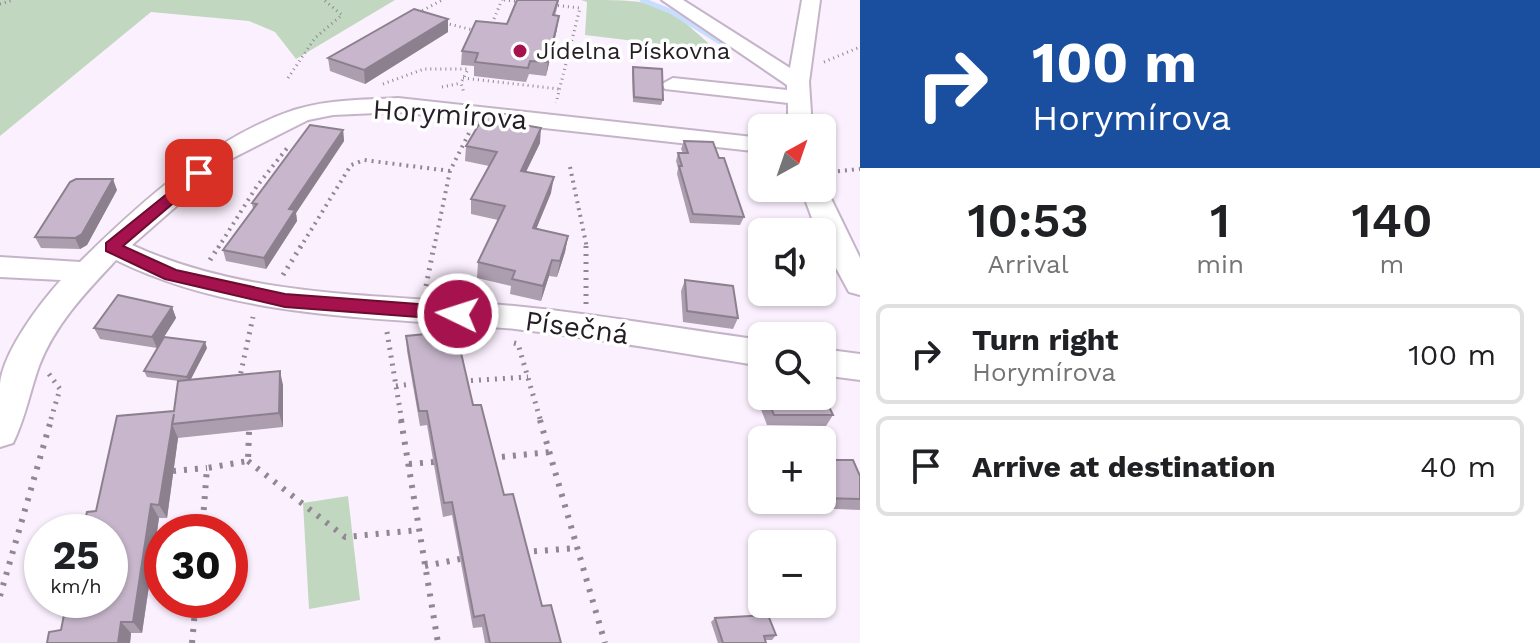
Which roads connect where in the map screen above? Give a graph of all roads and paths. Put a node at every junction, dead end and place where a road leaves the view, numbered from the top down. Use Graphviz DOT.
graph roads {
  1 [pos="13,0"];
  2 [pos="324,0"];
  3 [pos="442,0"];
  4 [pos="503,0"];
  5 [pos="671,0"];
  6 [pos="811,0"];
  7 [pos="534,3"];
  8 [pos="0,4"];
  9 [pos="550,5"];
  10 [pos="860,47"];
  11 [pos="288,78"];
  12 [pos="463,78"];
  13 [pos="799,81"];
  14 [pos="673,84"];
  15 [pos="377,88"];
  16 [pos="559,89"];
  17 [pos="468,101"];
  18 [pos="555,108"];
  19 [pos="800,114"];
  20 [pos="475,120"];
  21 [pos="296,136"];
  22 [pos="748,143"];
  23 [pos="570,167"];
  24 [pos="860,169"];
  25 [pos="450,171"];
  26 [pos="836,172"];
  27 [pos="819,202"];
  28 [pos="112,247"];
  29 [pos="0,267"];
  30 [pos="87,272"];
  31 [pos="203,272"];
  32 [pos="860,285"];
  33 [pos="276,287"];
  34 [pos="424,296"];
  35 [pos="254,306"];
  36 [pos="252,321"];
  37 [pos="267,322"];
  38 [pos="395,325"];
  39 [pos="584,328"];
  40 [pos="372,330"];
  41 [pos="387,331"];
  42 [pos="502,341"];
  43 [pos="748,351"];
  44 [pos="836,364"];
  45 [pos="860,367"];
  46 [pos="47,371"];
  47 [pos="528,377"];
  48 [pos="463,381"];
  49 [pos="412,384"];
  50 [pos="396,386"];
  51 [pos="238,390"];
  52 [pos="249,431"];
  53 [pos="0,432"];
  54 [pos="550,452"];
  55 [pos="490,458"];
  56 [pos="248,461"];
  57 [pos="434,462"];
  58 [pos="409,464"];
  59 [pos="207,468"];
  60 [pos="173,471"];
  61 [pos="203,514"];
  62 [pos="419,530"];
  63 [pos="578,548"];
  64 [pos="521,552"];
  65 [pos="460,559"];
  66 [pos="425,566"];
  67 [pos="0,596"];
  68 [pos="194,618"];
  69 [pos="192,643"];
  70 [pos="438,643"];
  71 [pos="605,643"];
  1 -- 8 [label="path"];
  2 -- 11 [label="path"];
  3 -- 4 [label="path"];
  4 -- 7 [label="path"];
  5 -- 13 [label="street"];
  6 -- 13 [label="street"];
  9 -- 16 [label="path"];
  10 -- 13 [label="path"];
  12 -- 15 [label="path"];
  12 -- 16 [label="path"];
  12 -- 17 [label="path"];
  13 -- 14 [label="street"];
  13 -- 19 [label="street"];
  16 -- 18 [label="path"];
  20 -- 25 [label="path"];
  21 -- 31 [label="path"];
  22 -- 28 [label="street, Horymírova"];
  23 -- 39 [label="path"];
  24 -- 26 [label="path"];
  25 -- 33 [label="path"];
  25 -- 34 [label="path"];
  27 -- 32 [label="street"];
  28 -- 30 [label="street, Horymírova"];
  28 -- 39 [label="street, Písečná"];
  29 -- 30 [label="street"];
  30 -- 53 [label="street, Horymírova"];
  35 -- 36 [label="path"];
  36 -- 37 [label="path"];
  36 -- 51 [label="path"];
  38 -- 41 [label="path"];
  39 -- 43 [label="street, Písečná"];
  40 -- 41 [label="path"];
  41 -- 50 [label="path"];
  42 -- 47 [label="path"];
  44 -- 45 [label="street"];
  46 -- 67 [label="path"];
  47 -- 48 [label="path"];
  47 -- 54 [label="path"];
  49 -- 50 [label="path"];
  50 -- 58 [label="path"];
  52 -- 56 [label="path"];
  54 -- 55 [label="path"];
  54 -- 63 [label="path"];
  56 -- 59 [label="path"];
  56 -- 62 [label="path"];
  57 -- 58 [label="path"];
  58 -- 62 [label="path"];
  59 -- 60 [label="path"];
  59 -- 61 [label="path"];
  62 -- 66 [label="path"];
  63 -- 64 [label="path"];
  63 -- 71 [label="path"];
  65 -- 66 [label="path"];
  66 -- 70 [label="path"];
  68 -- 69 [label="path"];
}
